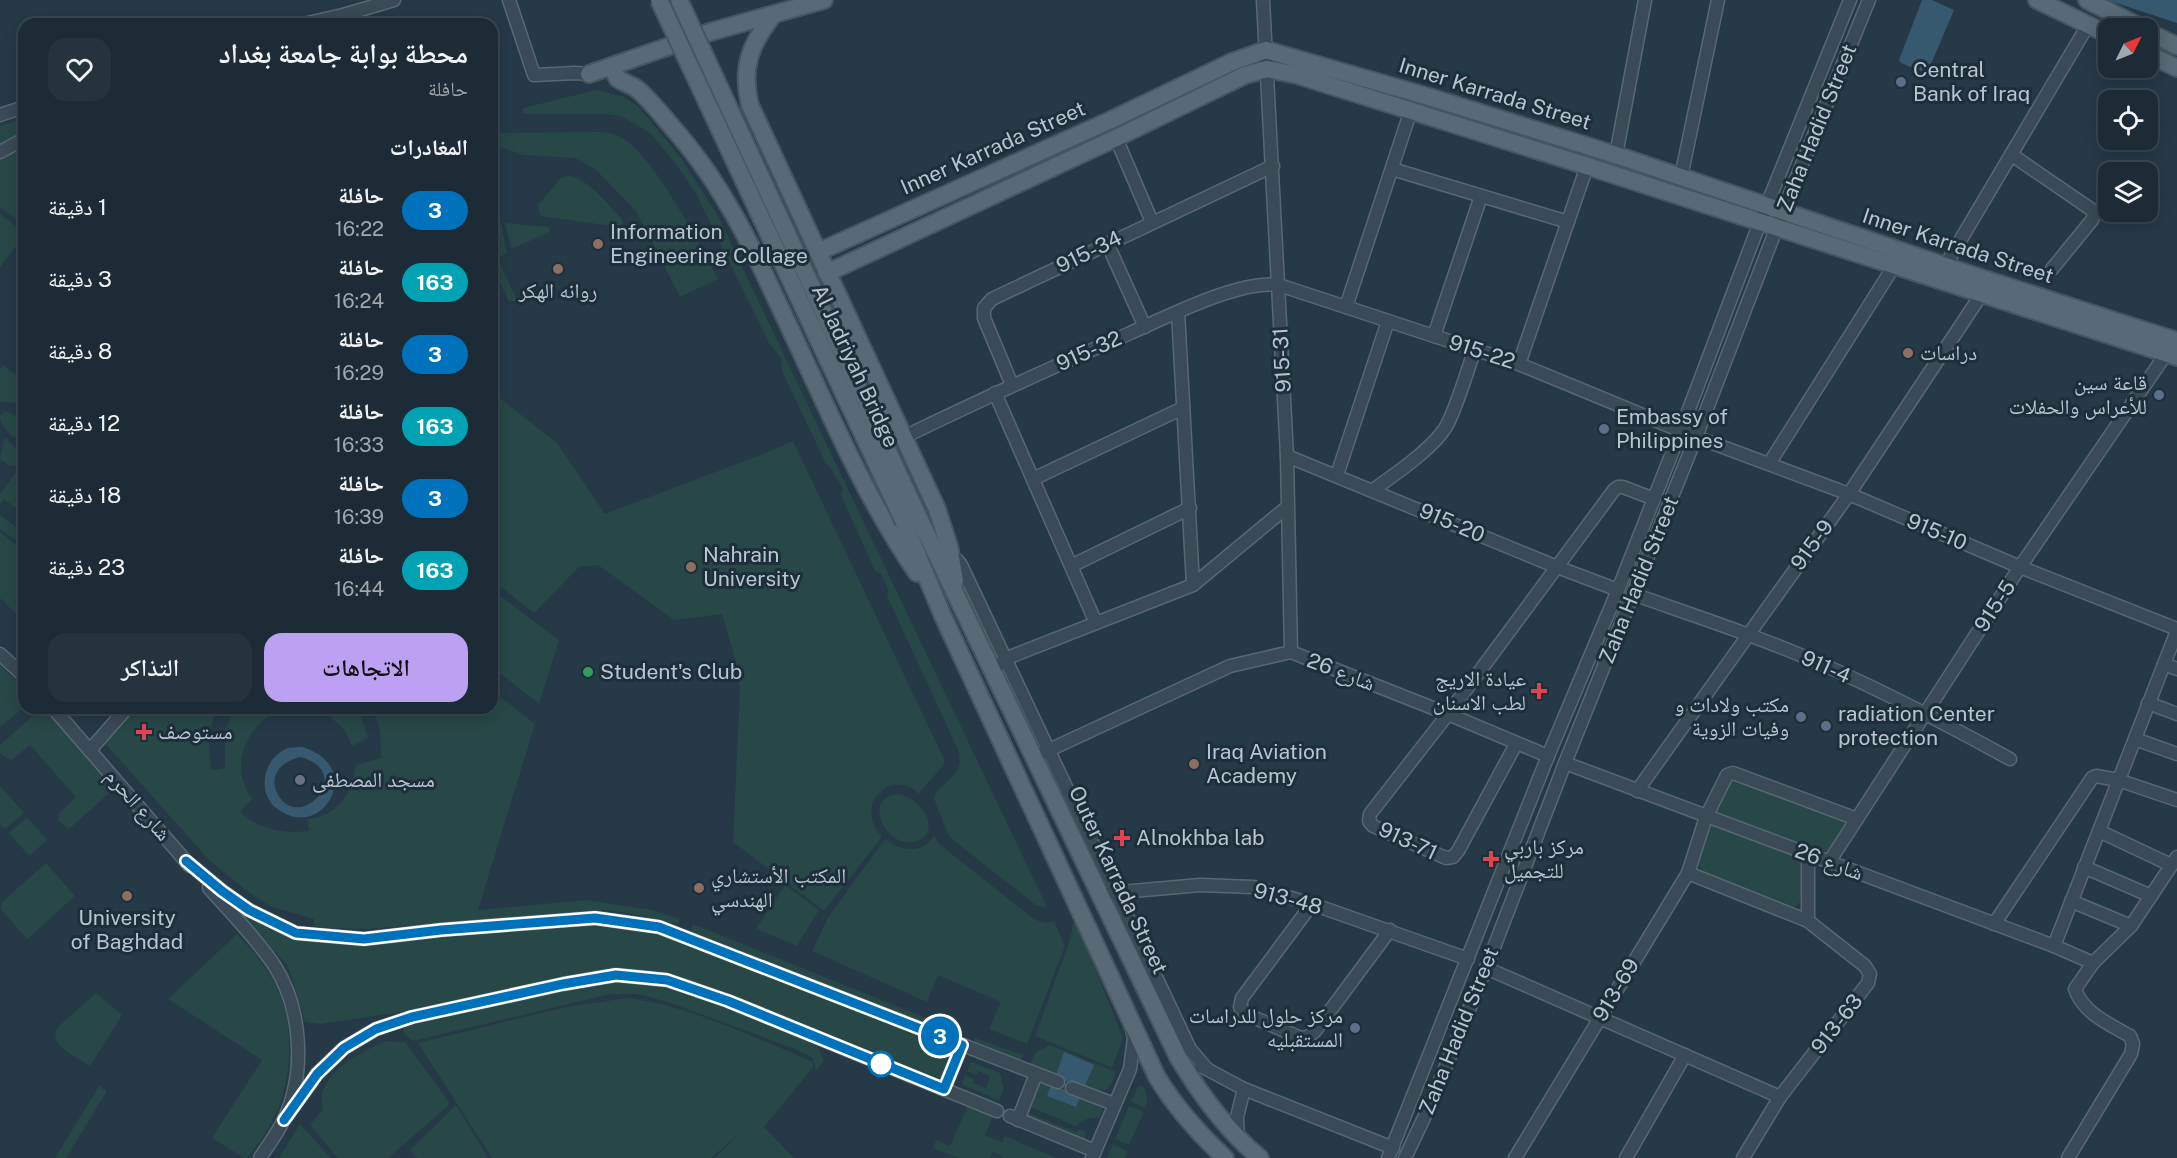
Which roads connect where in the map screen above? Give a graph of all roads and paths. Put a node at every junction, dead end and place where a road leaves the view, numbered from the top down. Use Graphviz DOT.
graph roads {
  1 [pos="394,0"];
  2 [pos="509,0"];
  3 [pos="659,0"];
  4 [pos="679,0"];
  5 [pos="824,0"];
  6 [pos="1263,0"];
  7 [pos="1645,0"];
  8 [pos="1718,0"];
  9 [pos="1850,0"];
  10 [pos="1869,0"];
  11 [pos="2037,0"];
  12 [pos="2087,0"];
  13 [pos="773,15"];
  14 [pos="330,18"];
  15 [pos="2122,18"];
  16 [pos="2088,25"];
  17 [pos="2098,30"];
  18 [pos="2158,37"];
  19 [pos="2177,46"];
  20 [pos="1266,50"];
  21 [pos="643,55"];
  22 [pos="2158,59"];
  23 [pos="612,66"];
  24 [pos="2177,68"];
  25 [pos="1266,69"];
  26 [pos="590,74"];
  27 [pos="636,88"];
  28 [pos="18,109"];
  29 [pos="1411,110"];
  30 [pos="0,115"];
  31 [pos="1116,138"];
  32 [pos="18,142"];
  33 [pos="0,152"];
  34 [pos="1616,155"];
  35 [pos="2012,155"];
  36 [pos="1273,166"];
  37 [pos="1587,166"];
  38 [pos="1392,169"];
  39 [pos="1681,177"];
  40 [pos="1481,196"];
  41 [pos="1774,208"];
  42 [pos="1152,222"];
  43 [pos="1568,222"];
  44 [pos="1760,222"];
  45 [pos="1776,228"];
  46 [pos="1107,243"];
  47 [pos="818,252"];
  48 [pos="1893,266"];
  49 [pos="1945,266"];
  50 [pos="2052,269"];
  51 [pos="827,273"];
  52 [pos="1279,285"];
  53 [pos="1977,288"];
  54 [pos="1346,307"];
  55 [pos="1178,312"];
  56 [pos="1388,321"];
  57 [pos="1145,327"];
  58 [pos="1434,336"];
  59 [pos="2169,348"];
  60 [pos="1475,349"];
  61 [pos="1519,364"];
  62 [pos="1012,385"];
  63 [pos="995,393"];
  64 [pos="1183,408"];
  65 [pos="1681,430"];
  66 [pos="904,437"];
  67 [pos="1696,437"];
  68 [pos="1287,456"];
  69 [pos="1769,464"];
  70 [pos="1337,475"];
  71 [pos="1033,479"];
  72 [pos="1373,490"];
  73 [pos="1849,494"];
  74 [pos="1654,499"];
  75 [pos="1190,508"];
  76 [pos="1286,508"];
  77 [pos="911,519"];
  78 [pos="951,558"];
  79 [pos="1071,566"];
  80 [pos="1557,567"];
  81 [pos="2020,567"];
  82 [pos="1193,585"];
  83 [pos="1618,590"];
  84 [pos="1633,594"];
  85 [pos="961,605"];
  86 [pos="942,615"];
  87 [pos="1096,623"];
  88 [pos="2177,630"];
  89 [pos="1748,634"];
  90 [pos="1291,652"];
  91 [pos="0,654"];
  92 [pos="1007,658"];
  93 [pos="2164,664"];
  94 [pos="2177,669"];
  95 [pos="18,670"];
  96 [pos="993,670"];
  97 [pos="2148,704"];
  98 [pos="1926,713"];
  99 [pos="58,714"];
  100 [pos="122,714"];
  101 [pos="1448,714"];
  102 [pos="2177,714"];
  103 [pos="2135,739"];
  104 [pos="1516,744"];
  105 [pos="1050,749"];
  106 [pos="90,750"];
  107 [pos="2177,754"];
  108 [pos="1548,756"];
  109 [pos="1034,757"];
  110 [pos="2010,759"];
  111 [pos="1565,763"];
  112 [pos="2118,780"];
  113 [pos="1637,791"];
  114 [pos="2177,800"];
  115 [pos="1706,817"];
  116 [pos="1857,819"];
  117 [pos="2099,831"];
  118 [pos="1808,855"];
  119 [pos="186,861"];
  120 [pos="2174,861"];
  121 [pos="1829,862"];
  122 [pos="2084,867"];
  123 [pos="1688,873"];
  124 [pos="1108,893"];
  125 [pos="2151,896"];
  126 [pos="2071,902"];
  127 [pos="1312,904"];
  128 [pos="1808,921"];
  129 [pos="1994,924"];
  130 [pos="2131,926"];
  131 [pos="1390,930"];
  132 [pos="2054,946"];
  133 [pos="1468,959"];
  134 [pos="2092,963"];
  135 [pos="1486,968"];
  136 [pos="1125,1009"];
  137 [pos="1600,1018"];
  138 [pos="962,1045"];
  139 [pos="1685,1055"];
  140 [pos="1178,1057"];
  141 [pos="1207,1069"];
  142 [pos="1036,1074"];
  143 [pos="1058,1082"];
  144 [pos="1072,1088"];
  145 [pos="944,1089"];
  146 [pos="1244,1089"];
  147 [pos="1780,1097"];
  148 [pos="1114,1104"];
  149 [pos="997,1111"];
  150 [pos="284,1120"];
  151 [pos="1238,1139"];
  152 [pos="1390,1153"];
  153 [pos="1094,1155"];
  154 [pos="260,1158"];
  155 [pos="1225,1158"];
  156 [pos="1260,1158"];
  157 [pos="1405,1158"];
  158 [pos="1515,1158"];
  159 [pos="1626,1158"];
  160 [pos="1743,1158"];
  161 [pos="2068,1158"];
  1 -- 14 [label="street"];
  2 -- 26 [label="street"];
  3 -- 77 [label="main road, Al Jadriyah Bridge, bridge"];
  4 -- 77 [label="main road, Al Jadriyah Bridge, bridge"];
  5 -- 13 [label="main road"];
  6 -- 20 [label="street, 915-31"];
  7 -- 34 [label="street"];
  8 -- 39 [label="street"];
  9 -- 41 [label="street, Zaha Hadid Street"];
  10 -- 41 [label="street, Zaha Hadid Street"];
  11 -- 16 [label="main road"];
  12 -- 15 [label="main road"];
  13 -- 21 [label="main road"];
  13 -- 47 [label="main road"];
  16 -- 17 [label="main road"];
  16 -- 35 [label="street"];
  18 -- 19 [label="main road"];
  20 -- 25 [label="street, 915-31"];
  20 -- 34 [label="main road, Inner Karrada Street"];
  20 -- 47 [label="main road, Inner Karrada Street"];
  21 -- 23 [label="main road"];
  21 -- 27 [label="main road"];
  22 -- 24 [label="main road"];
  23 -- 26 [label="main road"];
  23 -- 27 [label="main road"];
  25 -- 29 [label="main road, Inner Karrada Street"];
  25 -- 31 [label="main road, Inner Karrada Street"];
  25 -- 36 [label="street, 915-31"];
  26 -- 27 [label="main road"];
  27 -- 86 [label="main road"];
  28 -- 30 [label="street"];
  29 -- 37 [label="main road, Inner Karrada Street"];
  29 -- 38 [label="street"];
  31 -- 42 [label="street"];
  31 -- 51 [label="main road, Inner Karrada Street"];
  32 -- 33 [label="street"];
  34 -- 39 [label="main road, Inner Karrada Street"];
  35 -- 49 [label="street"];
  35 -- 50 [label="street"];
  36 -- 42 [label="street, 915-34"];
  36 -- 52 [label="street, 915-31"];
  37 -- 43 [label="street"];
  37 -- 44 [label="main road, Inner Karrada Street"];
  38 -- 40 [label="street"];
  38 -- 54 [label="street"];
  39 -- 41 [label="main road, Inner Karrada Street"];
  40 -- 43 [label="street"];
  40 -- 58 [label="street"];
  41 -- 44 [label="street, Zaha Hadid Street"];
  41 -- 45 [label="street, Zaha Hadid Street"];
  41 -- 49 [label="main road, Inner Karrada Street"];
  42 -- 46 [label="street, 915-34"];
  43 -- 61 [label="street"];
  44 -- 45 [label="main road, Inner Karrada Street"];
  44 -- 65 [label="street, Zaha Hadid Street"];
  45 -- 48 [label="main road, Inner Karrada Street"];
  45 -- 67 [label="street, Zaha Hadid Street"];
  46 -- 57 [label="street"];
  46 -- 62 [label="street, 915-34"];
  47 -- 51 [label="main road"];
  48 -- 53 [label="main road, Inner Karrada Street"];
  48 -- 69 [label="street"];
  49 -- 53 [label="main road, Inner Karrada Street"];
  51 -- 66 [label="main road"];
  52 -- 54 [label="street, 915-22"];
  52 -- 55 [label="street, 915-32"];
  52 -- 68 [label="street, 915-31"];
  53 -- 59 [label="main road, Inner Karrada Street"];
  53 -- 73 [label="street, 915-9"];
  54 -- 56 [label="street, 915-22"];
  55 -- 57 [label="street, 915-32"];
  55 -- 64 [label="street"];
  56 -- 58 [label="street, 915-22"];
  56 -- 70 [label="street"];
  57 -- 62 [label="street, 915-32"];
  58 -- 60 [label="street, 915-22"];
  59 -- 81 [label="street, 915-5"];
  60 -- 61 [label="street, 915-22"];
  60 -- 72 [label="street"];
  61 -- 65 [label="street, 915-22"];
  62 -- 63 [label="street, 915-32"];
  63 -- 66 [label="street, 915-32"];
  63 -- 71 [label="street"];
  64 -- 71 [label="street"];
  64 -- 75 [label="street"];
  65 -- 67 [label="street, 915-22"];
  65 -- 74 [label="street, Zaha Hadid Street"];
  66 -- 78 [label="main road"];
  67 -- 69 [label="street, 915-10"];
  67 -- 84 [label="street, Zaha Hadid Street"];
  68 -- 70 [label="street, 915-20"];
  68 -- 76 [label="street, 915-31"];
  69 -- 73 [label="street, 915-10"];
  70 -- 72 [label="street, 915-20"];
  71 -- 79 [label="street"];
  72 -- 80 [label="street, 915-20"];
  73 -- 81 [label="street, 915-10"];
  73 -- 89 [label="street, 915-9"];
  74 -- 80 [label="street"];
  74 -- 83 [label="street, Zaha Hadid Street"];
  75 -- 79 [label="street"];
  75 -- 82 [label="street"];
  76 -- 82 [label="street"];
  76 -- 90 [label="street, 915-31"];
  77 -- 85 [label="main road"];
  77 -- 86 [label="main road"];
  78 -- 85 [label="main road"];
  78 -- 92 [label="street"];
  79 -- 87 [label="street"];
  80 -- 83 [label="street, 915-20"];
  80 -- 101 [label="street"];
  81 -- 88 [label="street, 915-10"];
  81 -- 98 [label="street, 915-5"];
  82 -- 87 [label="street"];
  83 -- 108 [label="street, Zaha Hadid Street"];
  84 -- 89 [label="street, 911-4"];
  84 -- 111 [label="street, Zaha Hadid Street"];
  85 -- 96 [label="main road, Outer Karrada Street"];
  86 -- 136 [label="main road"];
  87 -- 92 [label="street"];
  88 -- 93 [label="street"];
  89 -- 98 [label="street, 911-4"];
  89 -- 113 [label="street, 915-9"];
  90 -- 101 [label="street, شارع 26"];
  90 -- 105 [label="street, شارع 26"];
  91 -- 95 [label="street"];
  92 -- 96 [label="street"];
  92 -- 105 [label="street"];
  93 -- 94 [label="street"];
  93 -- 97 [label="street"];
  96 -- 109 [label="main road, Outer Karrada Street"];
  97 -- 102 [label="street"];
  97 -- 103 [label="street"];
  98 -- 110 [label="street, 911-4"];
  98 -- 116 [label="street, 915-5"];
  99 -- 106 [label="street, شارع الحرم"];
  100 -- 106 [label="street"];
  101 -- 104 [label="street, شارع 26"];
  101 -- 104 [label="street, 913-71"];
  103 -- 107 [label="street"];
  103 -- 112 [label="street"];
  104 -- 108 [label="street, شارع 26"];
  105 -- 109 [label="street, شارع 26"];
  105 -- 124 [label="street"];
  106 -- 119 [label="street, شارع الحرم"];
  108 -- 133 [label="street, Zaha Hadid Street"];
  109 -- 124 [label="main road, Outer Karrada Street"];
  111 -- 113 [label="street, شارع 26"];
  111 -- 135 [label="street, Zaha Hadid Street"];
  112 -- 114 [label="street"];
  112 -- 117 [label="street"];
  112 -- 129 [label="street"];
  113 -- 115 [label="street, شارع 26"];
  115 -- 116 [label="street, 913-69"];
  115 -- 118 [label="street, شارع 26"];
  115 -- 123 [label="street, 913-69"];
  116 -- 121 [label="street, 915-5"];
  117 -- 120 [label="street"];
  117 -- 122 [label="street"];
  118 -- 121 [label="street, شارع 26"];
  118 -- 128 [label="street"];
  119 -- 138 [label="street"];
  119 -- 150 [label="street, شارع الحرم"];
  120 -- 125 [label="street"];
  121 -- 129 [label="street, شارع 26"];
  122 -- 125 [label="street"];
  122 -- 126 [label="street"];
  123 -- 128 [label="street, 913-63"];
  123 -- 137 [label="street, 913-69"];
  124 -- 127 [label="street, 913-48"];
  124 -- 140 [label="main road, Outer Karrada Street"];
  124 -- 141 [label="street"];
  125 -- 130 [label="street"];
  126 -- 130 [label="street"];
  126 -- 132 [label="street"];
  127 -- 131 [label="street, 913-48"];
  127 -- 131 [label="street"];
  128 -- 147 [label="street, 913-63"];
  129 -- 132 [label="street, شارع 26"];
  130 -- 134 [label="street"];
  131 -- 133 [label="street, 913-48"];
  132 -- 134 [label="street, شارع 26"];
  133 -- 152 [label="street, Zaha Hadid Street"];
  134 -- 161 [label="street"];
  135 -- 137 [label="street"];
  135 -- 157 [label="street, Zaha Hadid Street"];
  136 -- 148 [label="street"];
  136 -- 155 [label="main road"];
  137 -- 139 [label="street"];
  137 -- 158 [label="street, 913-69"];
  138 -- 142 [label="street"];
  138 -- 145 [label="street"];
  139 -- 147 [label="street"];
  139 -- 159 [label="street"];
  140 -- 141 [label="street"];
  140 -- 151 [label="main road, Outer Karrada Street"];
  141 -- 146 [label="street"];
  142 -- 143 [label="street"];
  142 -- 153 [label="street"];
  144 -- 148 [label="street"];
  145 -- 149 [label="street"];
  145 -- 150 [label="street"];
  146 -- 151 [label="street"];
  146 -- 152 [label="street"];
  147 -- 160 [label="street, 913-63"];
  148 -- 153 [label="street"];
  150 -- 154 [label="street, شارع الحرم"];
  151 -- 156 [label="main road, Outer Karrada Street"];
}
